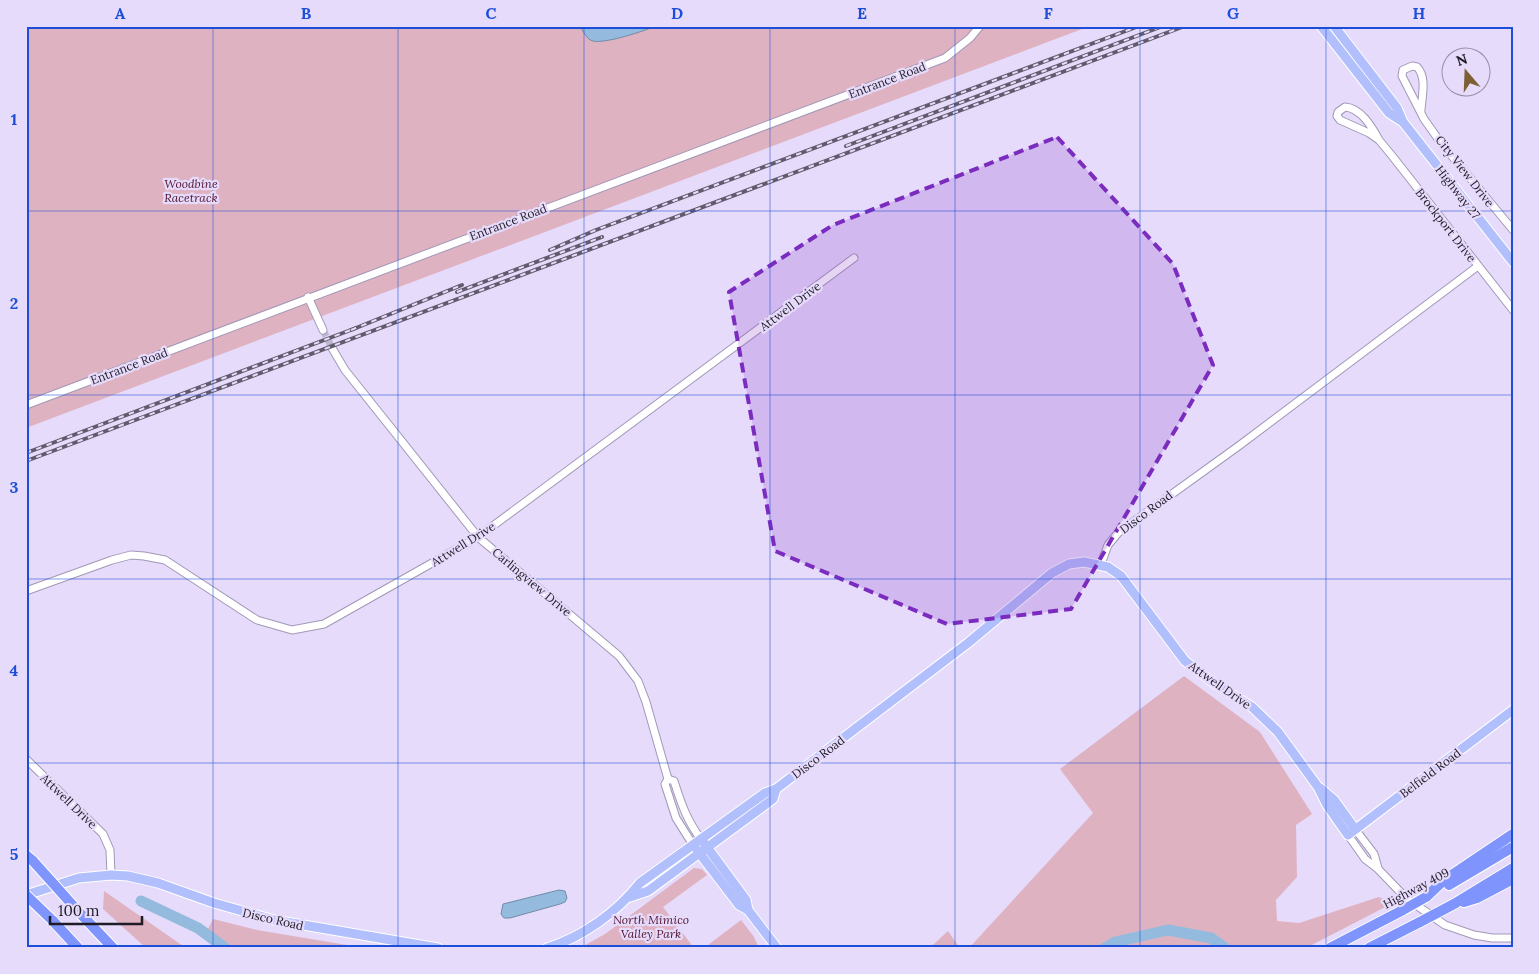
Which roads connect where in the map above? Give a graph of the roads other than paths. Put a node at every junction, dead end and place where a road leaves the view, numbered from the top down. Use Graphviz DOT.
graph roads {
  1 [pos="980,26"];
  2 [pos="1321,26"];
  3 [pos="1334,26"];
  4 [pos="1421,110"];
  5 [pos="1403,122"];
  6 [pos="1379,140"];
  7 [pos="1513,230"];
  8 [pos="854,258"];
  9 [pos="1513,262"];
  10 [pos="1478,266"];
  11 [pos="308,298"];
  12 [pos="1513,310"];
  13 [pos="323,330"];
  14 [pos="332,348"];
  15 [pos="26,405"];
  16 [pos="478,537"];
  17 [pos="1100,564"];
  18 [pos="26,591"];
  19 [pos="1513,710"];
  20 [pos="26,759"];
  21 [pos="668,779"];
  22 [pos="776,789"];
  23 [pos="1352,832"];
  24 [pos="1513,834"];
  25 [pos="701,839"];
  26 [pos="693,845"];
  27 [pos="1513,847"];
  28 [pos="708,848"];
  29 [pos="700,853"];
  30 [pos="29,858"];
  31 [pos="1513,868"];
  32 [pos="111,875"];
  33 [pos="1513,879"];
  34 [pos="26,895"];
  35 [pos="1426,897"];
  36 [pos="629,898"];
  37 [pos="1454,904"];
  38 [pos="748,910"];
  39 [pos="1513,938"];
  40 [pos="78,948"];
  41 [pos="113,948"];
  42 [pos="438,948"];
  43 [pos="547,948"];
  44 [pos="777,948"];
  45 [pos="1330,948"];
  46 [pos="1369,948"];
  1 -- 11 [label="street, Entrance Road"];
  2 -- 5 [label="main road, Highway 27"];
  3 -- 5 [label="main road, Highway 27"];
  4 -- 4 [label="street, City View Drive"];
  4 -- 7 [label="street, City View Drive"];
  5 -- 9 [label="main road, Highway 27"];
  6 -- 6 [label="street, Brockport Drive"];
  6 -- 10 [label="street, Brockport Drive"];
  8 -- 16 [label="street, Attwell Drive"];
  10 -- 12 [label="street, Brockport Drive"];
  10 -- 17 [label="street, Disco Road"];
  11 -- 13 [label="street"];
  11 -- 15 [label="street, Entrance Road"];
  14 -- 16 [label="street, Carlingview Drive"];
  16 -- 18 [label="street, Attwell Drive"];
  16 -- 21 [label="street, Carlingview Drive"];
  17 -- 22 [label="main road, Disco Road"];
  17 -- 23 [label="main road, Attwell Drive"];
  19 -- 23 [label="main road, Belfield Road"];
  20 -- 32 [label="street, Attwell Drive"];
  21 -- 25 [label="street, Carlingview Drive"];
  21 -- 26 [label="street, Carlingview Drive"];
  22 -- 25 [label="main road, Disco Road"];
  22 -- 28 [label="main road, Disco Road"];
  23 -- 39 [label="street, Attwell Drive"];
  24 -- 35 [label="highway"];
  25 -- 26 [label="main road, Disco Road"];
  25 -- 28 [label="main road, Carlingview Drive"];
  26 -- 29 [label="main road, Carlingview Drive"];
  26 -- 36 [label="main road, Disco Road"];
  27 -- 35 [label="highway, Highway 409"];
  28 -- 29 [label="main road, Disco Road"];
  28 -- 38 [label="main road, Carlingview Drive"];
  29 -- 36 [label="main road, Disco Road"];
  29 -- 38 [label="main road, Carlingview Drive"];
  30 -- 41 [label="highway, bridge"];
  31 -- 37 [label="highway"];
  32 -- 34 [label="main road, Disco Road"];
  32 -- 42 [label="main road, Disco Road"];
  33 -- 37 [label="highway"];
  34 -- 40 [label="highway, bridge"];
  35 -- 45 [label="highway, Highway 409, bridge"];
  36 -- 43 [label="main road, Disco Road"];
  37 -- 46 [label="highway, bridge"];
  38 -- 44 [label="main road, Carlingview Drive"];
}
